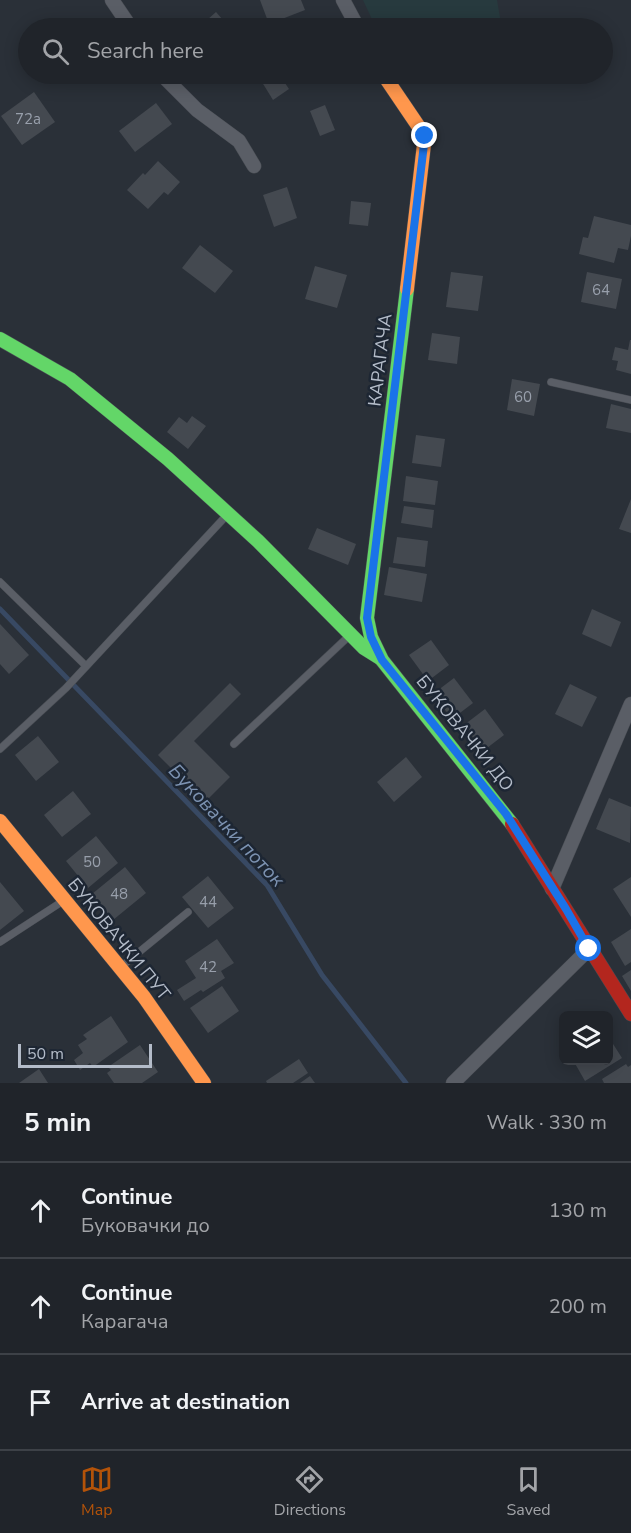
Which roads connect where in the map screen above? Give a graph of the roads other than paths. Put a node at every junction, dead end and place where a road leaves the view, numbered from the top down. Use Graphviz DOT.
graph roads {
  1 [pos="112,0"];
  2 [pos="343,0"];
  3 [pos="124,18"];
  4 [pos="353,18"];
  5 [pos="171,84"];
  6 [pos="390,84"];
  7 [pos="255,166"];
  8 [pos="0,339"];
  9 [pos="551,382"];
  10 [pos="631,400"];
  11 [pos="228,514"];
  12 [pos="0,582"];
  13 [pos="350,634"];
  14 [pos="382,660"];
  15 [pos="86,666"];
  16 [pos="631,704"];
  17 [pos="234,744"];
  18 [pos="0,748"];
  19 [pos="0,821"];
  20 [pos="552,889"];
  21 [pos="65,900"];
  22 [pos="188,912"];
  23 [pos="0,942"];
  24 [pos="589,949"];
  25 [pos="120,967"];
  26 [pos="631,1014"];
  27 [pos="204,1083"];
  28 [pos="453,1083"];
  1 -- 3 [label="street"];
  2 -- 4 [label="street"];
  5 -- 7 [label="street"];
  6 -- 14 [label="street, КАРАГАЧА"];
  8 -- 11 [label="street"];
  9 -- 10 [label="lane"];
  11 -- 13 [label="street"];
  11 -- 15 [label="lane"];
  12 -- 15 [label="lane"];
  13 -- 14 [label="street"];
  13 -- 17 [label="lane"];
  14 -- 20 [label="street, БУКОВАЧКИ ДО"];
  15 -- 18 [label="lane"];
  16 -- 20 [label="street"];
  19 -- 21 [label="street, БУКОВАЧКИ ПУТ"];
  20 -- 24 [label="street, БУКОВАЧКИ ДО"];
  21 -- 23 [label="lane"];
  21 -- 25 [label="street, БУКОВАЧКИ ПУТ"];
  22 -- 25 [label="lane"];
  24 -- 26 [label="street, БУКОВАЧКИ ДО"];
  24 -- 28 [label="street"];
  25 -- 27 [label="street, БУКОВАЧКИ ПУТ"];
}
